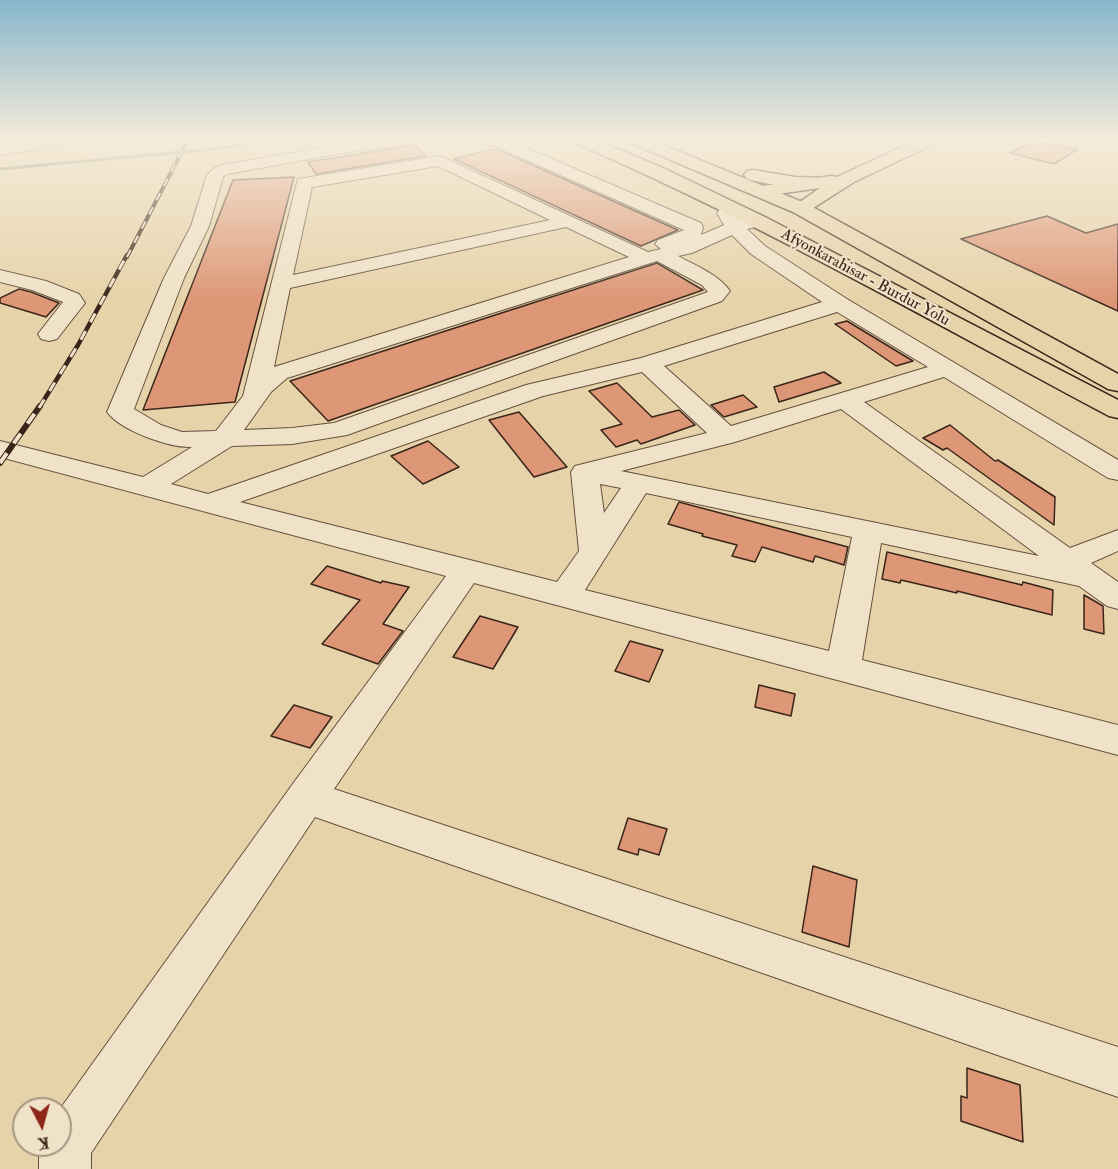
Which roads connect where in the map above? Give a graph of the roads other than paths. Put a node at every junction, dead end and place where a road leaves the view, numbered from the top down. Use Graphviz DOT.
graph roads {
  1 [pos="210,193"];
  2 [pos="295,193"];
  3 [pos="506,193"];
  4 [pos="616,193"];
  5 [pos="699,193"];
  6 [pos="758,193"];
  7 [pos="766,193"];
  8 [pos="818,193"];
  9 [pos="829,193"];
  10 [pos="721,203"];
  11 [pos="800,208"];
  12 [pos="758,221"];
  13 [pos="568,222"];
  14 [pos="734,227"];
  15 [pos="648,256"];
  16 [pos="898,261"];
  17 [pos="0,276"];
  18 [pos="281,284"];
  19 [pos="838,304"];
  20 [pos="49,334"];
  21 [pos="647,364"];
  22 [pos="946,369"];
  23 [pos="1118,385"];
  24 [pos="255,397"];
  25 [pos="843,399"];
  26 [pos="1118,410"];
  27 [pos="726,436"];
  28 [pos="223,440"];
  29 [pos="0,449"];
  30 [pos="585,472"];
  31 [pos="1118,472"];
  32 [pos="637,485"];
  33 [pos="147,487"];
  34 [pos="209,503"];
  35 [pos="868,532"];
  36 [pos="1118,540"];
  37 [pos="594,551"];
  38 [pos="1078,569"];
  39 [pos="467,570"];
  40 [pos="565,596"];
  41 [pos="1118,598"];
  42 [pos="843,668"];
  43 [pos="1118,740"];
  44 [pos="306,797"];
  45 [pos="1118,1072"];
  46 [pos="65,1169"];
  1 -- 28 [label="street"];
  2 -- 18 [label="street"];
  3 -- 13 [label="street"];
  4 -- 15 [label="street"];
  5 -- 10 [label="main road, Afyonkarahisar - Burdur Yolu"];
  6 -- 10 [label="main road"];
  7 -- 11 [label="main road, Afyonkarahisar - Burdur Yolu"];
  8 -- 11 [label="main road"];
  9 -- 16 [label="main road"];
  10 -- 12 [label="main road, Afyonkarahisar - Burdur Yolu"];
  10 -- 14 [label="street"];
  11 -- 12 [label="main road"];
  11 -- 16 [label="main road, Afyonkarahisar - Burdur Yolu"];
  12 -- 14 [label="street"];
  12 -- 26 [label="main road, Afyonkarahisar - Burdur Yolu"];
  13 -- 15 [label="street"];
  13 -- 18 [label="street"];
  14 -- 15 [label="street"];
  14 -- 19 [label="street"];
  15 -- 24 [label="street"];
  15 -- 28 [label="street"];
  16 -- 23 [label="main road, Afyonkarahisar - Burdur Yolu"];
  17 -- 20 [label="street"];
  18 -- 24 [label="street"];
  19 -- 21 [label="street"];
  19 -- 22 [label="street"];
  21 -- 27 [label="street"];
  21 -- 34 [label="street"];
  22 -- 25 [label="street"];
  22 -- 31 [label="street"];
  24 -- 28 [label="street"];
  25 -- 27 [label="street"];
  25 -- 38 [label="street"];
  27 -- 30 [label="street"];
  28 -- 33 [label="street"];
  29 -- 33 [label="street"];
  30 -- 32 [label="street"];
  30 -- 37 [label="street"];
  32 -- 35 [label="street"];
  32 -- 37 [label="street"];
  33 -- 34 [label="street"];
  34 -- 39 [label="street"];
  35 -- 38 [label="street"];
  35 -- 42 [label="street"];
  36 -- 38 [label="street"];
  37 -- 40 [label="street"];
  38 -- 41 [label="street"];
  39 -- 40 [label="street"];
  39 -- 44 [label="street"];
  40 -- 42 [label="street"];
  42 -- 43 [label="street"];
  44 -- 45 [label="street"];
  44 -- 46 [label="street"];
}
